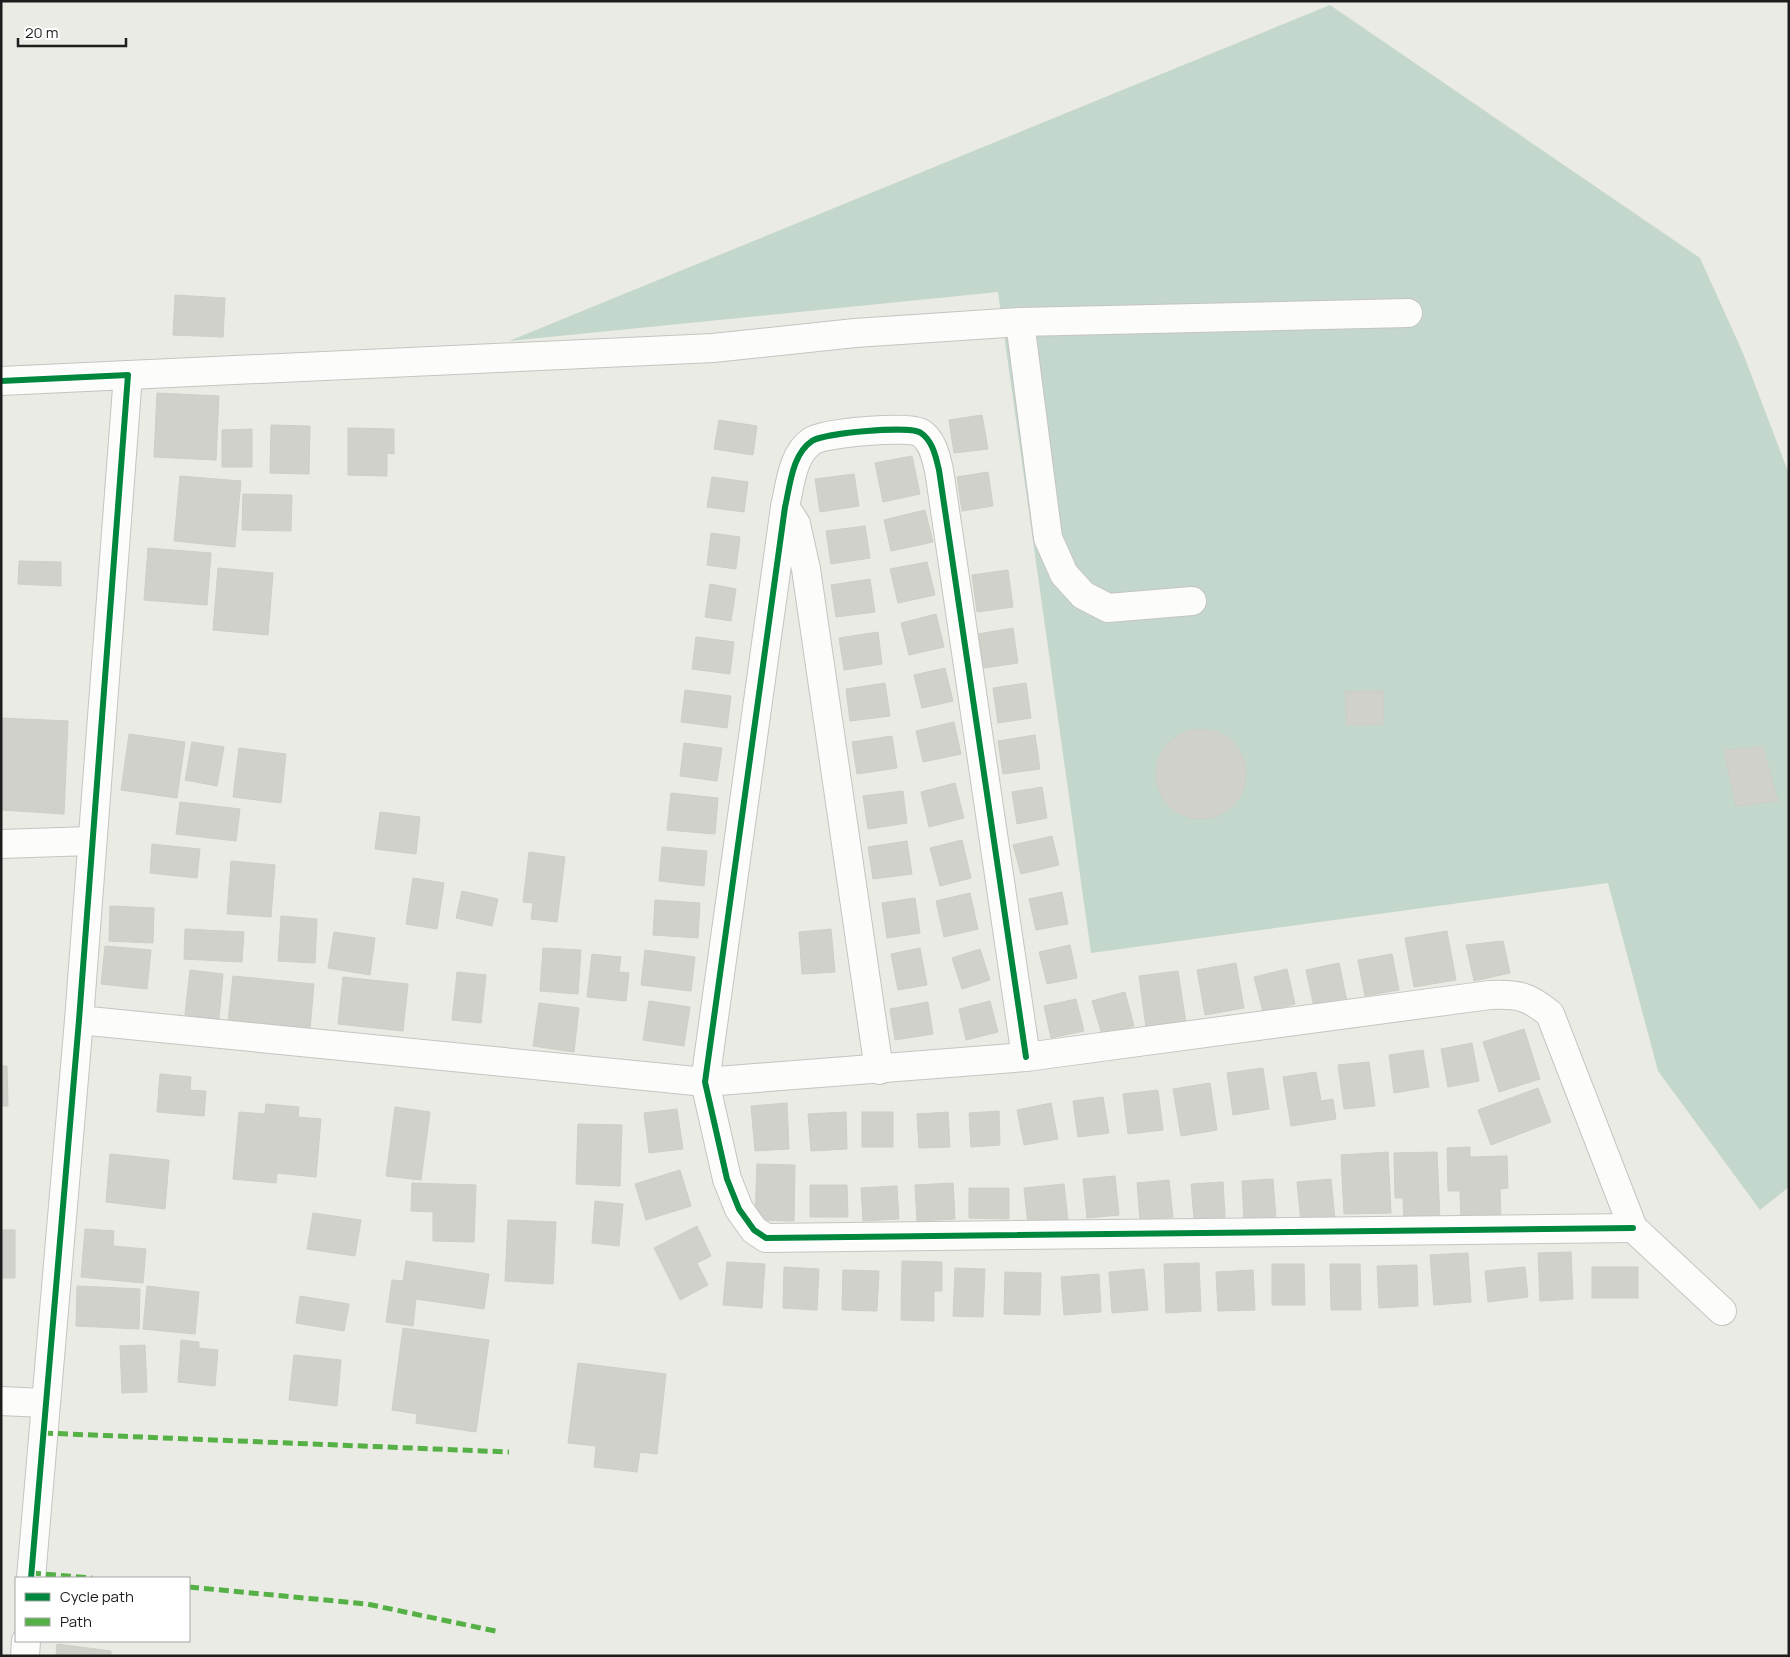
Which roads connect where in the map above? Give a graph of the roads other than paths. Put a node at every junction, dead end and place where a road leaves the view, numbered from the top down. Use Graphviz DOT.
graph roads {
  1 [pos="1408,313"];
  2 [pos="1020,322"];
  3 [pos="128,375"];
  4 [pos="1,381"];
  5 [pos="785,507"];
  6 [pos="1192,600"];
  7 [pos="91,841"];
  8 [pos="1,844"];
  9 [pos="79,1020"];
  10 [pos="1026,1057"];
  11 [pos="879,1070"];
  12 [pos="705,1082"];
  13 [pos="1633,1228"];
  14 [pos="1722,1311"];
  15 [pos="1,1401"];
  16 [pos="44,1403"];
  17 [pos="31,1577"];
  18 [pos="26,1642"];
  19 [pos="25,1656"];
  1 -- 2 [label="street"];
  2 -- 3 [label="street"];
  2 -- 6 [label="street"];
  3 -- 4 [label="street"];
  3 -- 7 [label="street"];
  5 -- 10 [label="street"];
  5 -- 11 [label="street"];
  5 -- 12 [label="street"];
  7 -- 8 [label="street"];
  7 -- 9 [label="street"];
  9 -- 12 [label="street"];
  9 -- 16 [label="street"];
  10 -- 11 [label="street"];
  10 -- 13 [label="street"];
  11 -- 12 [label="street"];
  12 -- 13 [label="street"];
  13 -- 14 [label="street"];
  15 -- 16 [label="street"];
  16 -- 17 [label="street"];
  18 -- 19 [label="street"];
}
